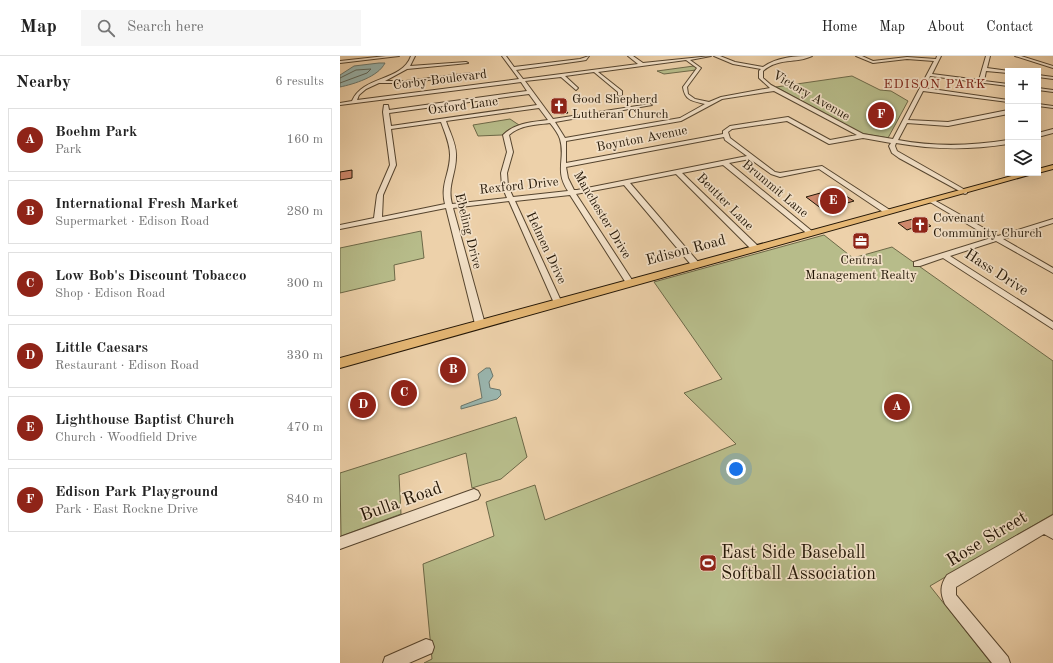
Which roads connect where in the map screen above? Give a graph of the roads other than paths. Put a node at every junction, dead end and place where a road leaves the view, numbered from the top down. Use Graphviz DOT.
graph roads {
  1 [pos="397,56"];
  2 [pos="413,56"];
  3 [pos="462,56"];
  4 [pos="504,56"];
  5 [pos="546,56"];
  6 [pos="588,56"];
  7 [pos="630,56"];
  8 [pos="709,56"];
  9 [pos="716,56"];
  10 [pos="810,56"];
  11 [pos="858,56"];
  12 [pos="988,56"];
  13 [pos="1017,56"];
  14 [pos="938,58"];
  15 [pos="687,59"];
  16 [pos="340,62"];
  17 [pos="466,64"];
  18 [pos="553,64"];
  19 [pos="642,65"];
  20 [pos="1053,67"];
  21 [pos="405,68"];
  22 [pos="763,68"];
  23 [pos="512,69"];
  24 [pos="984,69"];
  25 [pos="596,71"];
  26 [pos="1005,72"];
  27 [pos="471,74"];
  28 [pos="562,75"];
  29 [pos="929,75"];
  30 [pos="1041,76"];
  31 [pos="1053,78"];
  32 [pos="521,80"];
  33 [pos="380,82"];
  34 [pos="981,82"];
  35 [pos="1005,85"];
  36 [pos="478,86"];
  37 [pos="576,89"];
  38 [pos="775,89"];
  39 [pos="921,89"];
  40 [pos="1041,89"];
  41 [pos="1053,91"];
  42 [pos="530,92"];
  43 [pos="620,95"];
  44 [pos="384,98"];
  45 [pos="1005,101"];
  46 [pos="354,102"];
  47 [pos="340,104"];
  48 [pos="709,104"];
  49 [pos="650,105"];
  50 [pos="1041,105"];
  51 [pos="540,106"];
  52 [pos="1053,107"];
  53 [pos="386,112"];
  54 [pos="1005,113"];
  55 [pos="443,120"];
  56 [pos="552,121"];
  57 [pos="904,122"];
  58 [pos="388,128"];
  59 [pos="1053,131"];
  60 [pos="726,132"];
  61 [pos="1041,134"];
  62 [pos="863,136"];
  63 [pos="564,140"];
  64 [pos="894,141"];
  65 [pos="1005,143"];
  66 [pos="746,158"];
  67 [pos="724,162"];
  68 [pos="562,166"];
  69 [pos="1053,167"];
  70 [pos="1041,171"];
  71 [pos="678,172"];
  72 [pos="1021,176"];
  73 [pos="626,183"];
  74 [pos="965,192"];
  75 [pos="571,193"];
  76 [pos="510,199"];
  77 [pos="932,201"];
  78 [pos="448,206"];
  79 [pos="889,212"];
  80 [pos="378,219"];
  81 [pos="1053,221"];
  82 [pos="340,227"];
  83 [pos="810,234"];
  84 [pos="996,239"];
  85 [pos="756,249"];
  86 [pos="943,255"];
  87 [pos="917,264"];
  88 [pos="696,265"];
  89 [pos="1053,271"];
  90 [pos="630,284"];
  91 [pos="558,303"];
  92 [pos="480,324"];
  93 [pos="1053,326"];
  94 [pos="343,362"];
  95 [pos="474,495"];
  96 [pos="1050,527"];
  97 [pos="340,543"];
  98 [pos="426,647"];
  99 [pos="391,663"];
  100 [pos="1002,663"];
  1 -- 16 [label="street"];
  2 -- 21 [label="street"];
  3 -- 17 [label="street"];
  4 -- 23 [label="street"];
  5 -- 18 [label="street"];
  6 -- 18 [label="street"];
  7 -- 19 [label="street"];
  8 -- 15 [label="street, Corby Boulevard"];
  9 -- 22 [label="street"];
  10 -- 22 [label="street"];
  11 -- 14 [label="street"];
  12 -- 24 [label="street"];
  13 -- 20 [label="street"];
  14 -- 29 [label="street"];
  15 -- 19 [label="street, Corby Boulevard"];
  15 -- 48 [label="street"];
  17 -- 21 [label="street"];
  17 -- 27 [label="street"];
  18 -- 23 [label="street"];
  19 -- 25 [label="street, Corby Boulevard"];
  21 -- 33 [label="street"];
  22 -- 38 [label="street, Victory Avenue"];
  23 -- 32 [label="street"];
  24 -- 26 [label="street"];
  24 -- 34 [label="street"];
  25 -- 28 [label="street, Corby Boulevard"];
  25 -- 43 [label="street"];
  27 -- 33 [label="street"];
  27 -- 36 [label="street"];
  28 -- 32 [label="street, Corby Boulevard"];
  28 -- 37 [label="street"];
  29 -- 34 [label="street"];
  29 -- 39 [label="street"];
  30 -- 31 [label="street"];
  32 -- 36 [label="street, Corby Boulevard"];
  32 -- 42 [label="street"];
  33 -- 46 [label="street"];
  34 -- 35 [label="street"];
  36 -- 44 [label="street, Corby Boulevard"];
  38 -- 48 [label="street"];
  38 -- 62 [label="street, Victory Avenue"];
  39 -- 45 [label="street"];
  39 -- 57 [label="street"];
  40 -- 41 [label="street"];
  42 -- 51 [label="street"];
  42 -- 53 [label="street"];
  44 -- 46 [label="street, Corby Boulevard"];
  44 -- 53 [label="street"];
  46 -- 47 [label="street, Corby Boulevard"];
  48 -- 63 [label="street"];
  49 -- 56 [label="street"];
  50 -- 52 [label="street"];
  51 -- 55 [label="street, Oxford Lane"];
  51 -- 56 [label="street"];
  53 -- 58 [label="street"];
  54 -- 57 [label="street"];
  55 -- 58 [label="street, Oxford Lane"];
  55 -- 78 [label="street, Ebeling Drive"];
  56 -- 63 [label="street"];
  56 -- 76 [label="street, Helmen Drive"];
  57 -- 64 [label="street"];
  58 -- 80 [label="street"];
  59 -- 61 [label="street"];
  60 -- 62 [label="street, Boynton Avenue"];
  60 -- 68 [label="street, Boynton Avenue"];
  60 -- 79 [label="street"];
  62 -- 64 [label="street"];
  63 -- 68 [label="street, Manchester Drive"];
  64 -- 65 [label="street"];
  64 -- 74 [label="street"];
  66 -- 67 [label="street, Rexford Drive"];
  67 -- 71 [label="street, Rexford Drive"];
  67 -- 83 [label="street, Brummit Lane"];
  68 -- 75 [label="street, Manchester Drive"];
  69 -- 70 [label="main road"];
  71 -- 73 [label="street, Rexford Drive"];
  71 -- 85 [label="street, Beutter Lane"];
  72 -- 74 [label="main road, Edison Road"];
  73 -- 75 [label="street, Rexford Drive"];
  73 -- 88 [label="street"];
  74 -- 77 [label="main road, Edison Road"];
  75 -- 76 [label="street, Rexford Drive"];
  75 -- 90 [label="street, Manchester Drive"];
  76 -- 78 [label="street, Rexford Drive"];
  76 -- 91 [label="street, Helmen Drive"];
  77 -- 79 [label="main road, Edison Road"];
  77 -- 84 [label="street"];
  78 -- 80 [label="street, Rexford Drive"];
  78 -- 92 [label="street, Ebeling Drive"];
  79 -- 83 [label="main road, Edison Road"];
  80 -- 82 [label="street, Rexford Drive"];
  81 -- 84 [label="street"];
  83 -- 85 [label="main road, Edison Road"];
  84 -- 86 [label="street"];
  84 -- 89 [label="street"];
  85 -- 88 [label="main road, Edison Road"];
  86 -- 87 [label="street"];
  86 -- 93 [label="street, Hass Drive"];
  88 -- 90 [label="main road, Edison Road"];
  90 -- 91 [label="main road, Edison Road"];
  91 -- 92 [label="main road, Edison Road"];
  92 -- 94 [label="main road, Edison Road"];
  95 -- 97 [label="street, Bulla Road"];
  96 -- 100 [label="street, Rose Street"];
  98 -- 99 [label="street"];
}
